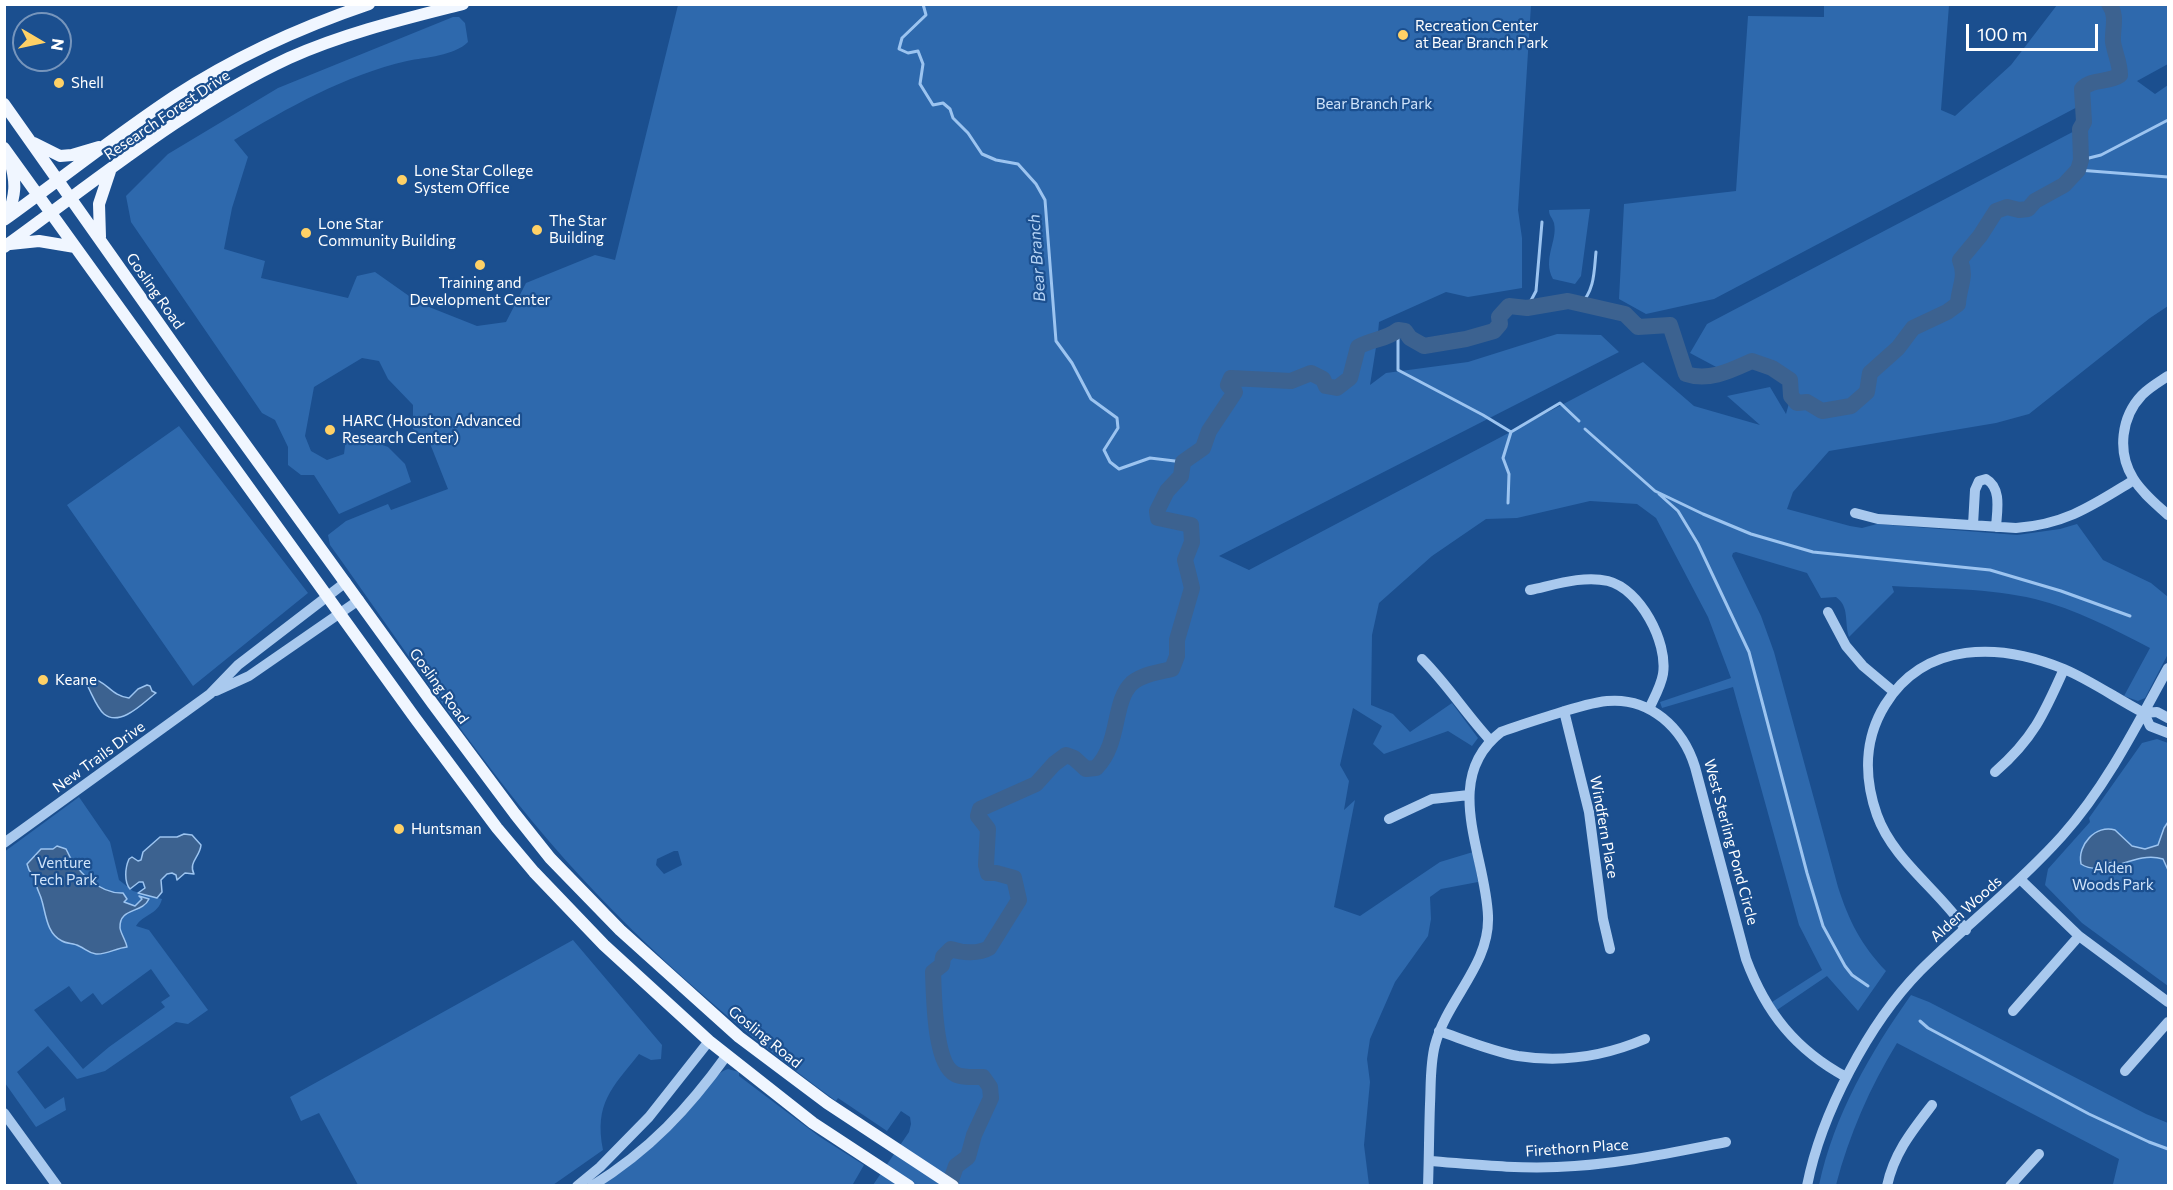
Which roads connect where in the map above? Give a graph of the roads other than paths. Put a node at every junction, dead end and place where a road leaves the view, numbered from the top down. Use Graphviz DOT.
graph roads {
  1 [pos="369,4"];
  2 [pos="464,4"];
  3 [pos="4,104"];
  4 [pos="33,142"];
  5 [pos="109,144"];
  6 [pos="6,149"];
  7 [pos="110,171"];
  8 [pos="59,180"];
  9 [pos="39,195"];
  10 [pos="72,198"];
  11 [pos="51,214"];
  12 [pos="6,219"];
  13 [pos="100,238"];
  14 [pos="6,246"];
  15 [pos="75,247"];
  16 [pos="2169,376"];
  17 [pos="2134,480"];
  18 [pos="1855,513"];
  19 [pos="2169,515"];
  20 [pos="1972,525"];
  21 [pos="1996,527"];
  22 [pos="346,582"];
  23 [pos="1530,590"];
  24 [pos="328,595"];
  25 [pos="359,600"];
  26 [pos="1828,612"];
  27 [pos="341,613"];
  28 [pos="1422,659"];
  29 [pos="2169,668"];
  30 [pos="2064,669"];
  31 [pos="1894,692"];
  32 [pos="210,694"];
  33 [pos="1649,709"];
  34 [pos="1564,711"];
  35 [pos="2144,713"];
  36 [pos="2169,718"];
  37 [pos="2169,733"];
  38 [pos="1490,740"];
  39 [pos="1995,772"];
  40 [pos="1469,795"];
  41 [pos="1389,819"];
  42 [pos="4,843"];
  43 [pos="2021,880"];
  44 [pos="1966,930"];
  45 [pos="2079,936"];
  46 [pos="1610,949"];
  47 [pos="2169,1002"];
  48 [pos="2013,1011"];
  49 [pos="2169,1022"];
  50 [pos="1439,1031"];
  51 [pos="1645,1039"];
  52 [pos="708,1041"];
  53 [pos="727,1055"];
  54 [pos="2125,1071"];
  55 [pos="1846,1077"];
  56 [pos="1932,1105"];
  57 [pos="4,1113"];
  58 [pos="1726,1142"];
  59 [pos="2039,1154"];
  60 [pos="1429,1161"];
  61 [pos="57,1185"];
  62 [pos="577,1185"];
  63 [pos="592,1185"];
  64 [pos="909,1185"];
  65 [pos="953,1185"];
  66 [pos="1428,1185"];
  67 [pos="1807,1185"];
  68 [pos="1887,1185"];
  69 [pos="2010,1185"];
  1 -- 5 [label="main road, Research Forest Drive"];
  2 -- 7 [label="main road, Research Forest Drive"];
  3 -- 4 [label="main road, Gosling Road"];
  4 -- 5 [label="main road"];
  4 -- 8 [label="main road, Gosling Road"];
  5 -- 8 [label="main road, Research Forest Drive"];
  6 -- 9 [label="main road"];
  6 -- 12 [label="main road"];
  7 -- 10 [label="main road, Research Forest Drive"];
  7 -- 13 [label="main road"];
  8 -- 9 [label="main road, Research Forest Drive"];
  8 -- 10 [label="main road, Gosling Road"];
  9 -- 11 [label="main road"];
  9 -- 12 [label="main road, Research Forest Drive"];
  10 -- 11 [label="main road, Research Forest Drive"];
  10 -- 13 [label="main road, Gosling Road"];
  11 -- 14 [label="main road, Research Forest Drive"];
  11 -- 15 [label="main road"];
  13 -- 22 [label="main road, Gosling Road"];
  14 -- 15 [label="main road"];
  15 -- 24 [label="main road"];
  16 -- 17 [label="street"];
  17 -- 19 [label="street"];
  17 -- 21 [label="street"];
  18 -- 20 [label="street"];
  20 -- 21 [label="street"];
  20 -- 21 [label="street"];
  22 -- 24 [label="street, New Trails Drive"];
  22 -- 25 [label="main road, Gosling Road"];
  23 -- 33 [label="street"];
  24 -- 27 [label="main road"];
  24 -- 32 [label="street, New Trails Drive"];
  25 -- 27 [label="street, New Trails Drive"];
  25 -- 65 [label="main road, Gosling Road"];
  26 -- 31 [label="street"];
  27 -- 32 [label="street, New Trails Drive"];
  27 -- 52 [label="main road"];
  28 -- 38 [label="street"];
  29 -- 35 [label="street, Alden Woods"];
  30 -- 31 [label="street"];
  30 -- 35 [label="street"];
  30 -- 39 [label="street"];
  31 -- 44 [label="street"];
  32 -- 42 [label="street, New Trails Drive"];
  33 -- 34 [label="street, West Sterling Pond Circle"];
  33 -- 55 [label="street, West Sterling Pond Circle"];
  34 -- 38 [label="street, West Sterling Pond Circle"];
  34 -- 46 [label="street, Windfern Place"];
  35 -- 36 [label="street"];
  35 -- 37 [label="street"];
  35 -- 43 [label="street, Alden Woods"];
  38 -- 40 [label="street"];
  40 -- 41 [label="street"];
  40 -- 50 [label="street"];
  43 -- 44 [label="street, Alden Woods"];
  43 -- 45 [label="street"];
  44 -- 55 [label="street, Alden Woods"];
  45 -- 47 [label="street"];
  45 -- 48 [label="street"];
  49 -- 54 [label="street"];
  50 -- 51 [label="street"];
  50 -- 60 [label="street"];
  52 -- 53 [label="main road"];
  52 -- 62 [label="street"];
  53 -- 63 [label="street"];
  53 -- 64 [label="main road"];
  55 -- 67 [label="street, Alden Woods"];
  56 -- 68 [label="street"];
  57 -- 61 [label="street"];
  58 -- 60 [label="street, Firethorn Place"];
  59 -- 69 [label="street"];
  60 -- 66 [label="street"];
}
